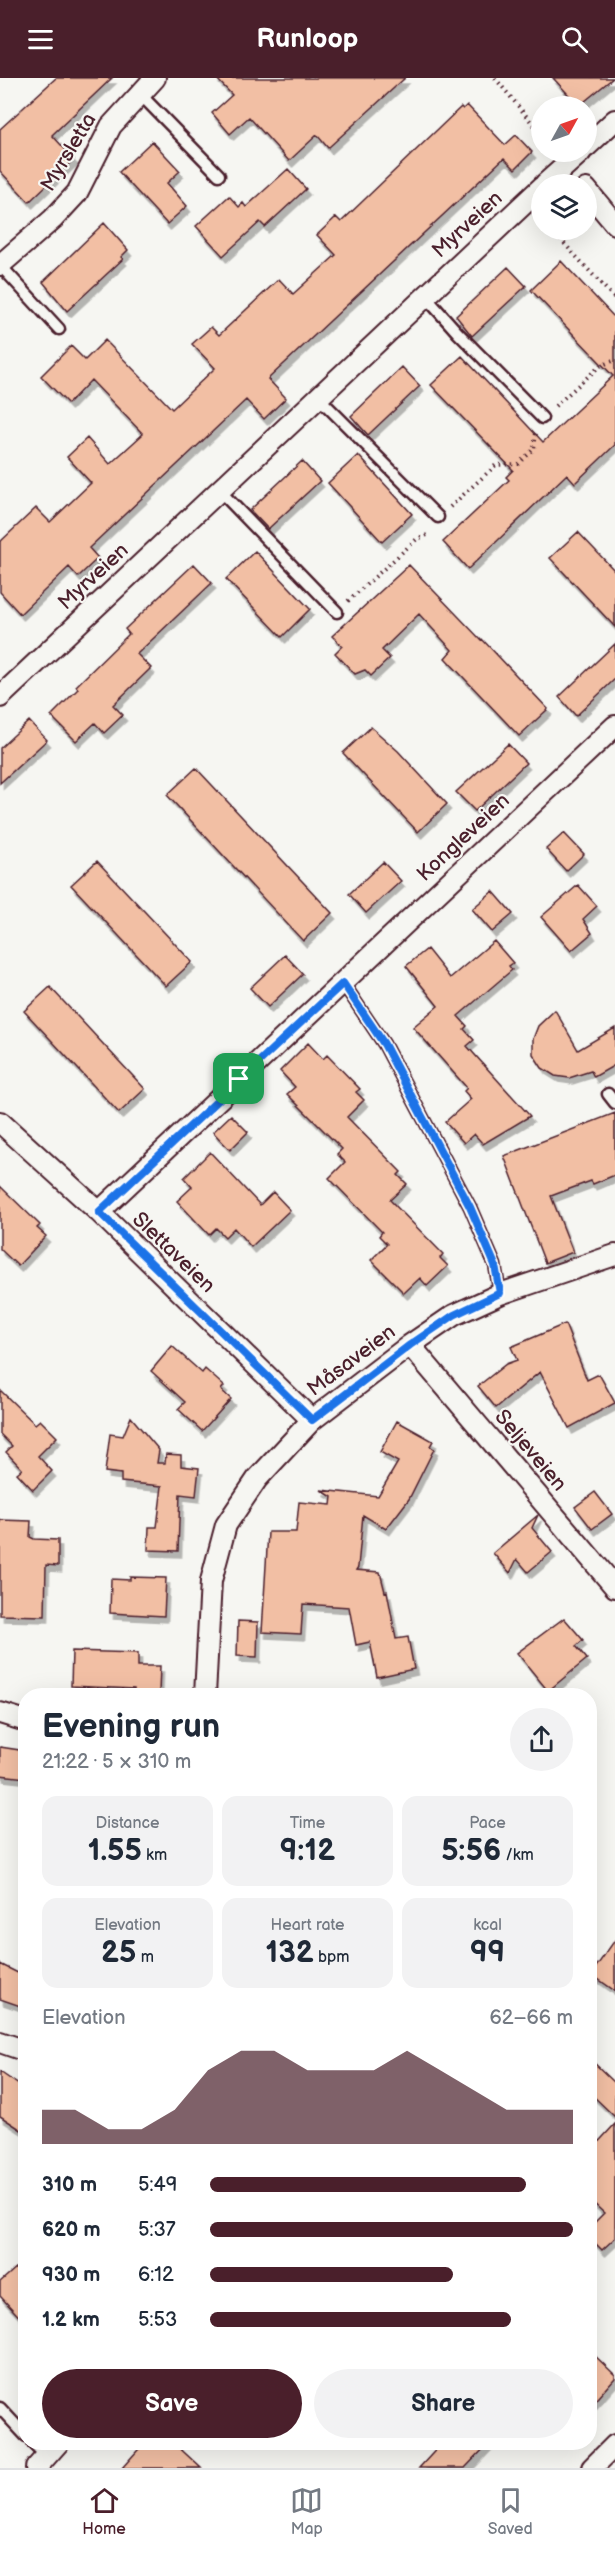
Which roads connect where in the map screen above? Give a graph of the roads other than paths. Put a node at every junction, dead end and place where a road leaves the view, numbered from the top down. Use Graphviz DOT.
graph roads {
  1 [pos="146,84"];
  2 [pos="615,120"];
  3 [pos="597,137"];
  4 [pos="570,162"];
  5 [pos="567,165"];
  6 [pos="557,174"];
  7 [pos="574,174"];
  8 [pos="219,175"];
  9 [pos="531,197"];
  10 [pos="597,202"];
  11 [pos="615,224"];
  12 [pos="0,265"];
  13 [pos="425,296"];
  14 [pos="59,329"];
  15 [pos="318,397"];
  16 [pos="542,418"];
  17 [pos="219,490"];
  18 [pos="438,517"];
  19 [pos="337,612"];
  20 [pos="0,697"];
  21 [pos="615,726"];
  22 [pos="343,983"];
  23 [pos="0,1122"];
  24 [pos="99,1212"];
  25 [pos="615,1255"];
  26 [pos="500,1293"];
  27 [pos="410,1345"];
  28 [pos="312,1420"];
  29 [pos="615,1587"];
  30 [pos="205,1688"];
  31 [pos="0,1713"];
  32 [pos="18,1719"];
  33 [pos="0,2042"];
  34 [pos="18,2048"];
  35 [pos="0,2408"];
  36 [pos="18,2427"];
  37 [pos="615,2445"];
  38 [pos="592,2468"];
  1 -- 8 [label="lane"];
  1 -- 12 [label="street, Myrsletta"];
  2 -- 3 [label="street"];
  4 -- 5 [label="street, Myrveien"];
  5 -- 6 [label="street, Myrveien"];
  5 -- 7 [label="street"];
  9 -- 13 [label="street, Myrveien"];
  10 -- 11 [label="street"];
  12 -- 14 [label="lane"];
  13 -- 15 [label="street, Myrveien"];
  13 -- 16 [label="lane"];
  15 -- 17 [label="street, Myrveien"];
  15 -- 18 [label="lane"];
  17 -- 19 [label="lane"];
  17 -- 20 [label="street, Myrveien"];
  21 -- 22 [label="street, Kongleveien"];
  22 -- 24 [label="street, Kongleveien"];
  22 -- 26 [label="lane"];
  23 -- 24 [label="street, Slettaveien"];
  24 -- 28 [label="street, Slettaveien"];
  25 -- 26 [label="street, Måsaveien"];
  26 -- 27 [label="street, Måsaveien"];
  27 -- 28 [label="street, Måsaveien"];
  27 -- 29 [label="street, Seljeveien"];
  28 -- 30 [label="street, Måsaveien"];
  31 -- 32 [label="street"];
  33 -- 34 [label="street"];
  35 -- 36 [label="lane"];
  37 -- 38 [label="street"];
}
